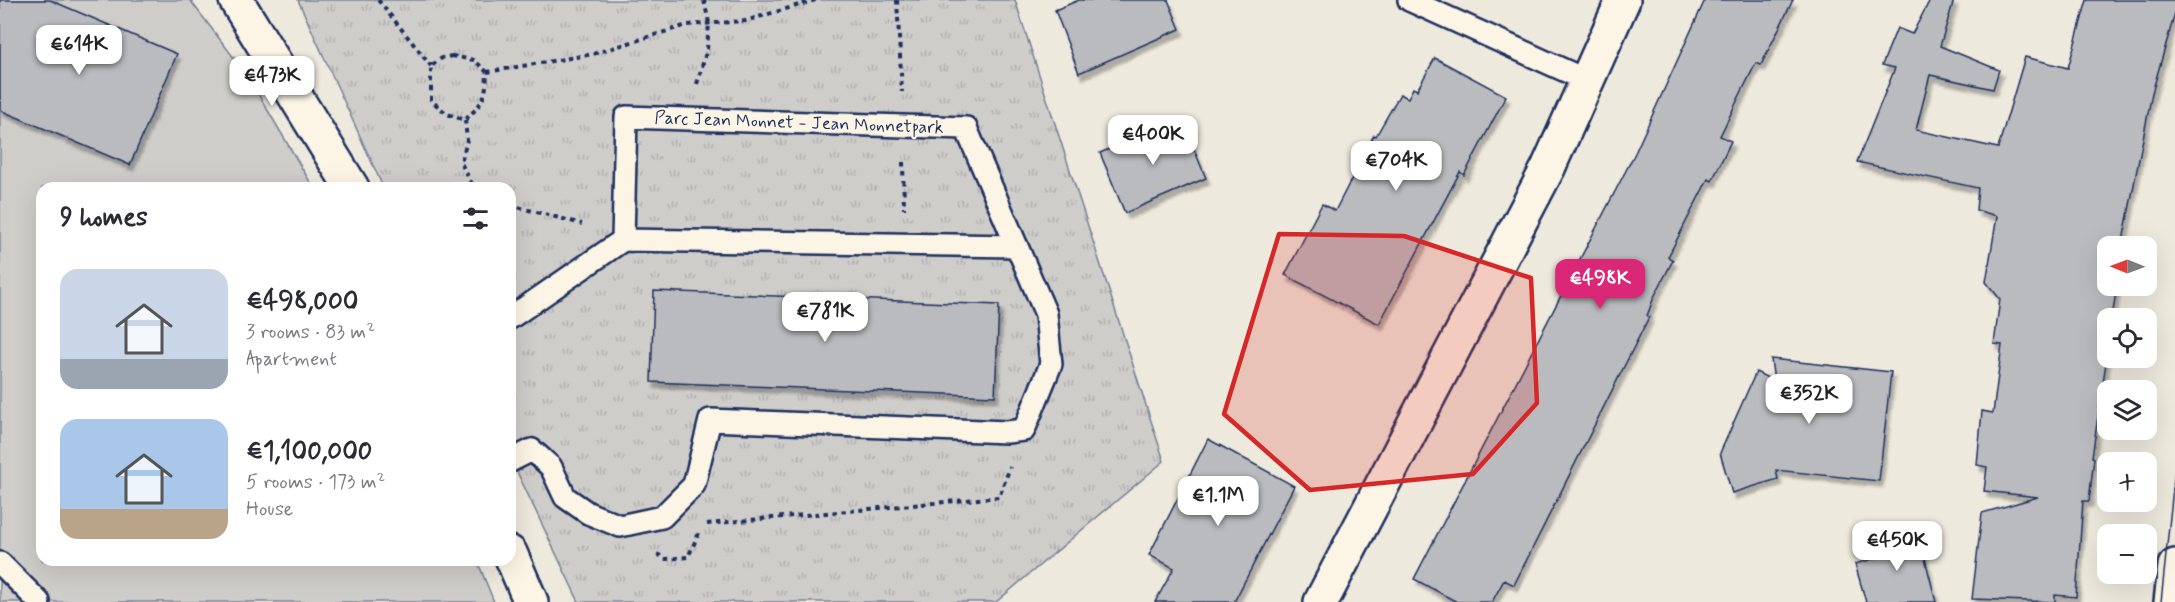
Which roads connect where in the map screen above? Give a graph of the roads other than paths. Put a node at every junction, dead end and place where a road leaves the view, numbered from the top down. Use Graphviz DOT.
graph roads {
  1 [pos="236,0"];
  2 [pos="1409,0"];
  3 [pos="1623,0"];
  4 [pos="1588,81"];
  5 [pos="348,182"];
  6 [pos="623,240"];
  7 [pos="1017,246"];
  8 [pos="516,314"];
  9 [pos="516,458"];
  10 [pos="0,563"];
  11 [pos="516,566"];
  12 [pos="2175,566"];
  13 [pos="39,602"];
  14 [pos="531,602"];
  15 [pos="1321,602"];
  16 [pos="2171,602"];
  1 -- 5 [label="street"];
  2 -- 4 [label="lane"];
  3 -- 4 [label="street"];
  4 -- 15 [label="street"];
  6 -- 7 [label="lane"];
  6 -- 7 [label="lane, Parc Jean Monnet - Jean Monnetpark"];
  6 -- 8 [label="lane"];
  7 -- 9 [label="lane, Parc Jean Monnet - Jean Monnetpark"];
  10 -- 13 [label="lane"];
  11 -- 14 [label="street"];
  12 -- 16 [label="street"];
}
